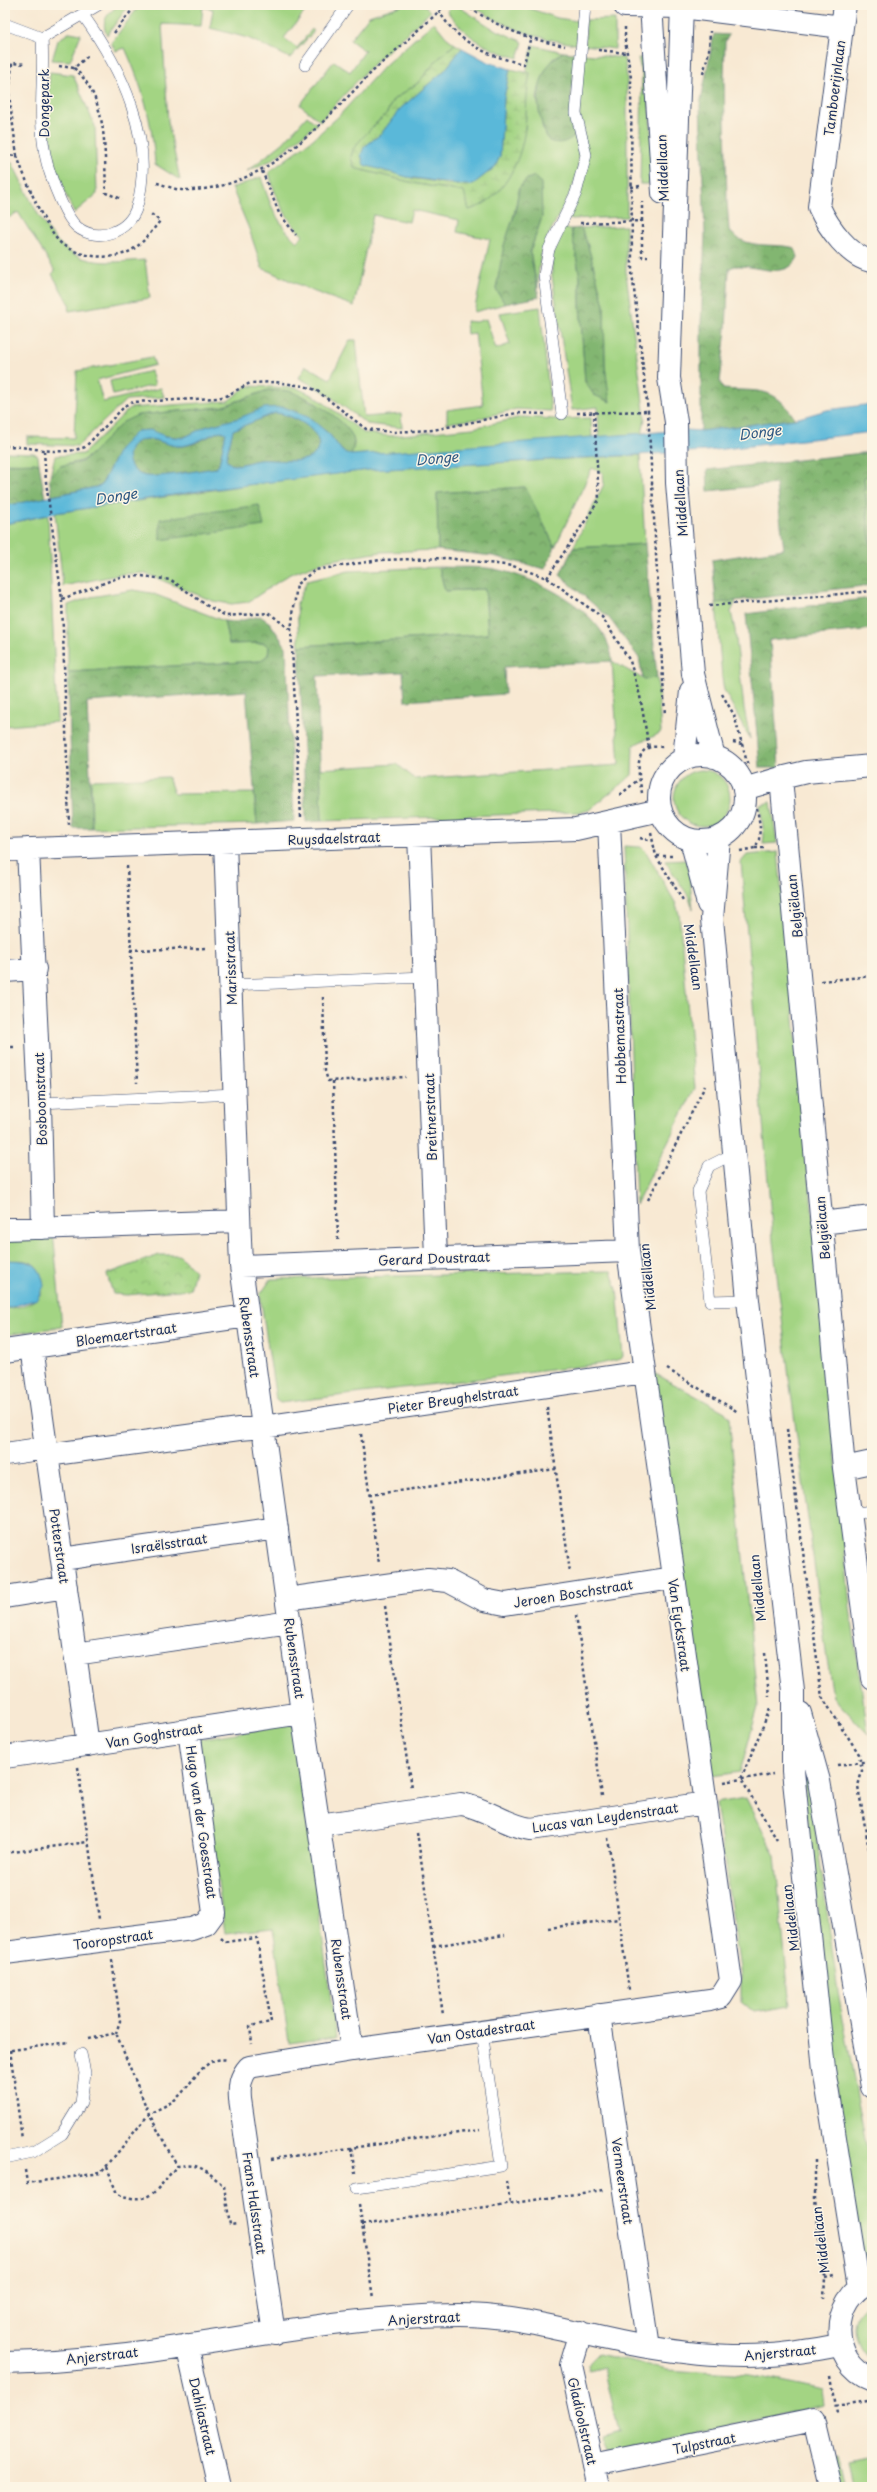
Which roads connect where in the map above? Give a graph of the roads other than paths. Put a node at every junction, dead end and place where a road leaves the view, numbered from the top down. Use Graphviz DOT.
graph roads {
  1 [pos="348,5"];
  2 [pos="585,5"];
  3 [pos="621,5"];
  4 [pos="845,5"];
  5 [pos="96,6"];
  6 [pos="652,6"];
  7 [pos="682,6"];
  8 [pos="83,15"];
  9 [pos="5,24"];
  10 [pos="842,26"];
  11 [pos="42,38"];
  12 [pos="305,65"];
  13 [pos="872,261"];
  14 [pos="669,332"];
  15 [pos="562,414"];
  16 [pos="693,674"];
  17 [pos="714,757"];
  18 [pos="684,758"];
  19 [pos="872,766"];
  20 [pos="782,778"];
  21 [pos="749,787"];
  22 [pos="653,812"];
  23 [pos="609,822"];
  24 [pos="419,835"];
  25 [pos="691,840"];
  26 [pos="225,842"];
  27 [pos="726,845"];
  28 [pos="28,849"];
  29 [pos="5,850"];
  30 [pos="712,919"];
  31 [pos="35,969"];
  32 [pos="5,971"];
  33 [pos="425,977"];
  34 [pos="231,985"];
  35 [pos="235,1094"];
  36 [pos="40,1103"];
  37 [pos="733,1154"];
  38 [pos="872,1217"];
  39 [pos="239,1221"];
  40 [pos="821,1223"];
  41 [pos="43,1228"];
  42 [pos="5,1229"];
  43 [pos="628,1251"];
  44 [pos="436,1257"];
  45 [pos="241,1266"];
  46 [pos="748,1300"];
  47 [pos="247,1316"];
  48 [pos="32,1347"];
  49 [pos="5,1351"];
  50 [pos="653,1369"];
  51 [pos="263,1427"];
  52 [pos="47,1451"];
  53 [pos="5,1454"];
  54 [pos="872,1462"];
  55 [pos="844,1468"];
  56 [pos="872,1510"];
  57 [pos="849,1516"];
  58 [pos="277,1528"];
  59 [pos="62,1559"];
  60 [pos="673,1578"];
  61 [pos="66,1587"];
  62 [pos="5,1598"];
  63 [pos="286,1599"];
  64 [pos="290,1622"];
  65 [pos="75,1654"];
  66 [pos="872,1678"];
  67 [pos="793,1691"];
  68 [pos="302,1713"];
  69 [pos="190,1730"];
  70 [pos="81,1746"];
  71 [pos="5,1757"];
  72 [pos="706,1803"];
  73 [pos="319,1825"];
  74 [pos="210,1918"];
  75 [pos="5,1953"];
  76 [pos="721,1997"];
  77 [pos="599,2015"];
  78 [pos="482,2031"];
  79 [pos="352,2050"];
  80 [pos="81,2054"];
  81 [pos="249,2069"];
  82 [pos="872,2087"];
  83 [pos="5,2158"];
  84 [pos="357,2188"];
  85 [pos="866,2285"];
  86 [pos="581,2332"];
  87 [pos="274,2334"];
  88 [pos="187,2345"];
  89 [pos="834,2346"];
  90 [pos="648,2347"];
  91 [pos="5,2363"];
  92 [pos="871,2382"];
  93 [pos="593,2465"];
  94 [pos="219,2487"];
  95 [pos="598,2487"];
  96 [pos="830,2487"];
  1 -- 12 [label="lane"];
  2 -- 15 [label="lane"];
  3 -- 6 [label="street"];
  4 -- 10 [label="street"];
  5 -- 8 [label="lane"];
  6 -- 7 [label="street, Tamboerijnlaan"];
  6 -- 14 [label="street, Middellaan"];
  7 -- 10 [label="street, Tamboerijnlaan"];
  7 -- 14 [label="street, Middellaan"];
  8 -- 11 [label="lane"];
  8 -- 11 [label="lane, Dongepark"];
  9 -- 11 [label="lane"];
  10 -- 13 [label="street, Tamboerijnlaan"];
  14 -- 16 [label="street, Middellaan"];
  16 -- 17 [label="street, Middellaan"];
  16 -- 18 [label="street, Middellaan"];
  17 -- 18 [label="street"];
  17 -- 21 [label="street"];
  18 -- 22 [label="street"];
  19 -- 20 [label="street"];
  20 -- 21 [label="street"];
  20 -- 40 [label="street, Belgiëlaan"];
  21 -- 27 [label="street"];
  22 -- 23 [label="street, Ruysdaelstraat"];
  22 -- 25 [label="street"];
  23 -- 24 [label="street, Ruysdaelstraat"];
  23 -- 43 [label="street, Hobbemastraat"];
  24 -- 26 [label="street, Ruysdaelstraat"];
  24 -- 33 [label="street, Breitnerstraat"];
  25 -- 27 [label="street"];
  25 -- 30 [label="street, Middellaan"];
  26 -- 28 [label="street, Ruysdaelstraat"];
  26 -- 34 [label="street, Marisstraat"];
  27 -- 30 [label="street, Middellaan"];
  28 -- 29 [label="street, Ruysdaelstraat"];
  28 -- 31 [label="street, Bosboomstraat"];
  30 -- 37 [label="street, Middellaan"];
  31 -- 32 [label="street"];
  31 -- 36 [label="street, Bosboomstraat"];
  33 -- 34 [label="lane"];
  33 -- 44 [label="street, Breitnerstraat"];
  34 -- 35 [label="street, Marisstraat"];
  35 -- 36 [label="lane"];
  35 -- 39 [label="street, Marisstraat"];
  36 -- 41 [label="street, Bosboomstraat"];
  37 -- 46 [label="street, Middellaan"];
  37 -- 46 [label="lane"];
  38 -- 40 [label="street"];
  39 -- 41 [label="street"];
  39 -- 45 [label="street, Marisstraat"];
  40 -- 55 [label="street, Belgiëlaan"];
  41 -- 42 [label="street"];
  43 -- 44 [label="street, Gerard Doustraat"];
  43 -- 50 [label="street, Van Eyckstraat"];
  44 -- 45 [label="street, Gerard Doustraat"];
  45 -- 47 [label="street, Rubensstraat"];
  46 -- 67 [label="street, Middellaan"];
  47 -- 48 [label="street, Bloemaertstraat"];
  47 -- 51 [label="street, Rubensstraat"];
  48 -- 49 [label="street, Bloemaertstraat"];
  48 -- 52 [label="street, Potterstraat"];
  50 -- 51 [label="street, Pieter Breughelstraat"];
  50 -- 60 [label="street, Van Eyckstraat"];
  51 -- 52 [label="street, Pieter Breughelstraat"];
  51 -- 58 [label="street, Rubensstraat"];
  52 -- 53 [label="street, Pieter Breughelstraat"];
  52 -- 59 [label="street, Potterstraat"];
  54 -- 55 [label="street"];
  55 -- 57 [label="street, Belgiëlaan"];
  56 -- 57 [label="lane"];
  57 -- 66 [label="street, Belgiëlaan"];
  58 -- 59 [label="street, Israëlsstraat"];
  58 -- 63 [label="street, Rubensstraat"];
  59 -- 61 [label="street, Potterstraat"];
  60 -- 63 [label="street, Jeroen Boschstraat"];
  60 -- 72 [label="street, Van Eyckstraat"];
  61 -- 62 [label="street"];
  61 -- 65 [label="street, Potterstraat"];
  63 -- 64 [label="street, Rubensstraat"];
  64 -- 65 [label="street"];
  64 -- 68 [label="street, Rubensstraat"];
  65 -- 70 [label="street, Potterstraat"];
  67 -- 82 [label="street, Middellaan"];
  67 -- 85 [label="street, Middellaan"];
  68 -- 69 [label="street, Van Goghstraat"];
  68 -- 73 [label="street, Rubensstraat"];
  69 -- 70 [label="street, Van Goghstraat"];
  69 -- 74 [label="street, Hugo van der Goesstraat"];
  70 -- 71 [label="street, Van Goghstraat"];
  72 -- 73 [label="street, Lucas van Leydenstraat"];
  72 -- 76 [label="street, Van Eyckstraat"];
  73 -- 79 [label="street, Rubensstraat"];
  74 -- 75 [label="street, Tooropstraat"];
  76 -- 77 [label="street, Van Ostadestraat"];
  77 -- 78 [label="street, Van Ostadestraat"];
  77 -- 90 [label="street, Vermeerstraat"];
  78 -- 79 [label="street, Van Ostadestraat"];
  78 -- 84 [label="lane"];
  79 -- 81 [label="street, Van Ostadestraat"];
  80 -- 83 [label="lane"];
  81 -- 87 [label="street, Frans Halsstraat"];
  85 -- 89 [label="street"];
  86 -- 87 [label="street, Anjerstraat"];
  86 -- 90 [label="street, Anjerstraat"];
  86 -- 93 [label="street, Gladioolstraat"];
  87 -- 88 [label="street, Anjerstraat"];
  88 -- 91 [label="street, Anjerstraat"];
  88 -- 94 [label="street, Dahliastraat"];
  89 -- 90 [label="street, Anjerstraat"];
  89 -- 92 [label="street"];
  93 -- 95 [label="street, Gladioolstraat"];
  93 -- 96 [label="street, Tulpstraat"];
}
